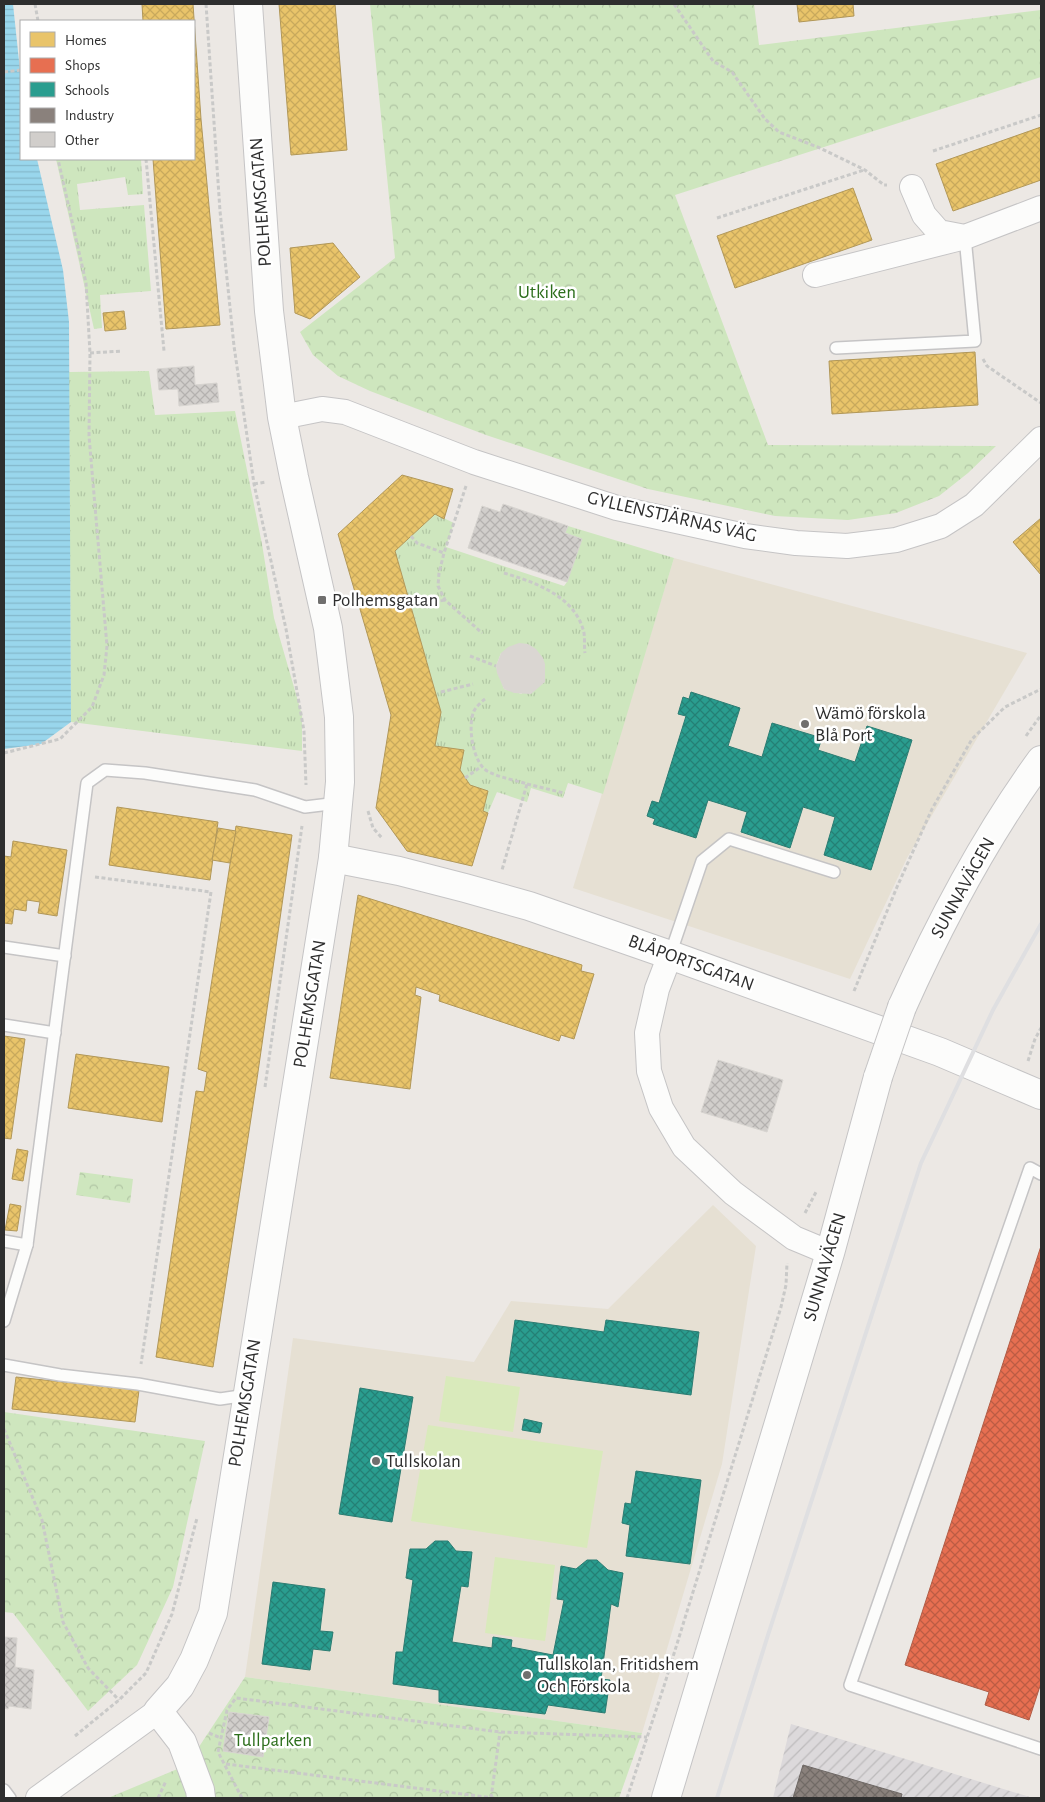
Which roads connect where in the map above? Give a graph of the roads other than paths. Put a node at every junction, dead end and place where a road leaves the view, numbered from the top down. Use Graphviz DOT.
graph roads {
  1 [pos="248,4"];
  2 [pos="912,187"];
  3 [pos="1041,208"];
  4 [pos="965,237"];
  5 [pos="815,275"];
  6 [pos="836,348"];
  7 [pos="282,417"];
  8 [pos="1041,439"];
  9 [pos="1041,760"];
  10 [pos="340,803"];
  11 [pos="333,858"];
  12 [pos="834,872"];
  13 [pos="4,947"];
  14 [pos="670,955"];
  15 [pos="65,956"];
  16 [pos="4,1025"];
  17 [pos="55,1033"];
  18 [pos="1041,1094"];
  19 [pos="1041,1174"];
  20 [pos="4,1241"];
  21 [pos="27,1245"];
  22 [pos="830,1253"];
  23 [pos="4,1321"];
  24 [pos="4,1365"];
  25 [pos="247,1395"];
  26 [pos="158,1711"];
  27 [pos="1041,1749"];
  28 [pos="4,1790"];
  29 [pos="10,1798"];
  30 [pos="38,1798"];
  31 [pos="202,1798"];
  32 [pos="666,1798"];
  1 -- 7 [label="street, POLHEMSGATAN"];
  2 -- 4 [label="street"];
  3 -- 4 [label="street"];
  4 -- 5 [label="street"];
  4 -- 6 [label="lane"];
  7 -- 8 [label="street, GYLLENSTJÄRNAS VÄG"];
  7 -- 10 [label="street, POLHEMSGATAN"];
  9 -- 22 [label="street, SUNNAVÄGEN, bridge"];
  10 -- 11 [label="street, POLHEMSGATAN"];
  10 -- 15 [label="lane"];
  11 -- 14 [label="street, BLÅPORTSGATAN"];
  11 -- 25 [label="street, POLHEMSGATAN"];
  12 -- 14 [label="lane"];
  13 -- 15 [label="lane"];
  14 -- 18 [label="street, BLÅPORTSGATAN"];
  14 -- 22 [label="street"];
  15 -- 17 [label="lane"];
  16 -- 17 [label="lane"];
  17 -- 21 [label="lane"];
  19 -- 27 [label="lane"];
  20 -- 21 [label="lane"];
  21 -- 23 [label="lane"];
  22 -- 32 [label="street, SUNNAVÄGEN"];
  24 -- 25 [label="lane"];
  25 -- 26 [label="street, POLHEMSGATAN"];
  26 -- 30 [label="street"];
  26 -- 31 [label="street"];
  28 -- 29 [label="lane"];
}
